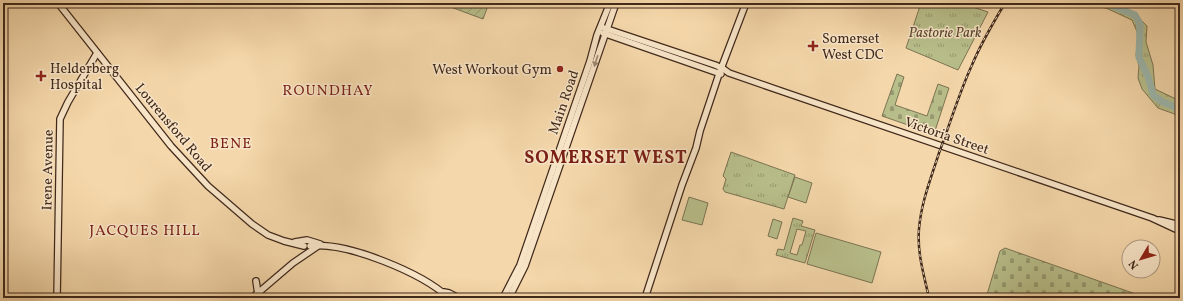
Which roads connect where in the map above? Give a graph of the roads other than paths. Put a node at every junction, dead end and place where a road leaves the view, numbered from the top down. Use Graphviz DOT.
graph roads {
  1 [pos="58,3"];
  2 [pos="610,3"];
  3 [pos="616,3"];
  4 [pos="746,3"];
  5 [pos="600,30"];
  6 [pos="606,32"];
  7 [pos="97,53"];
  8 [pos="722,68"];
  9 [pos="729,73"];
  10 [pos="719,74"];
  11 [pos="1157,220"];
  12 [pos="1180,225"];
  13 [pos="1180,231"];
  14 [pos="307,245"];
  15 [pos="323,246"];
  16 [pos="307,254"];
  17 [pos="300,258"];
  18 [pos="256,281"];
  19 [pos="444,292"];
  20 [pos="258,294"];
  21 [pos="57,298"];
  22 [pos="252,298"];
  23 [pos="450,298"];
  24 [pos="459,298"];
  25 [pos="504,298"];
  26 [pos="509,298"];
  27 [pos="645,298"];
  1 -- 7 [label="main road, Lourensford Road"];
  2 -- 5 [label="main road, Main Road"];
  3 -- 6 [label="main road, Main Road"];
  4 -- 8 [label="main road"];
  5 -- 6 [label="main road, Victoria Street"];
  5 -- 25 [label="main road, Main Road"];
  6 -- 8 [label="main road, Victoria Street"];
  6 -- 10 [label="main road, Victoria Street"];
  6 -- 26 [label="main road, Main Road, one-way"];
  7 -- 14 [label="main road, Lourensford Road"];
  7 -- 21 [label="main road, Irene Avenue"];
  8 -- 9 [label="main road, Victoria Street"];
  8 -- 10 [label="main road"];
  9 -- 10 [label="main road, Victoria Street"];
  9 -- 11 [label="main road, Victoria Street"];
  10 -- 27 [label="main road"];
  11 -- 12 [label="main road, Victoria Street"];
  11 -- 13 [label="main road, Victoria Street"];
  14 -- 15 [label="main road, Lourensford Road"];
  14 -- 16 [label="main road"];
  14 -- 17 [label="main road"];
  15 -- 16 [label="main road"];
  15 -- 19 [label="main road, Lourensford Road"];
  16 -- 17 [label="main road"];
  17 -- 20 [label="main road"];
  18 -- 20 [label="main road"];
  19 -- 23 [label="main road, Lourensford Road"];
  19 -- 24 [label="main road, Lourensford Road"];
  20 -- 22 [label="main road"];
}
